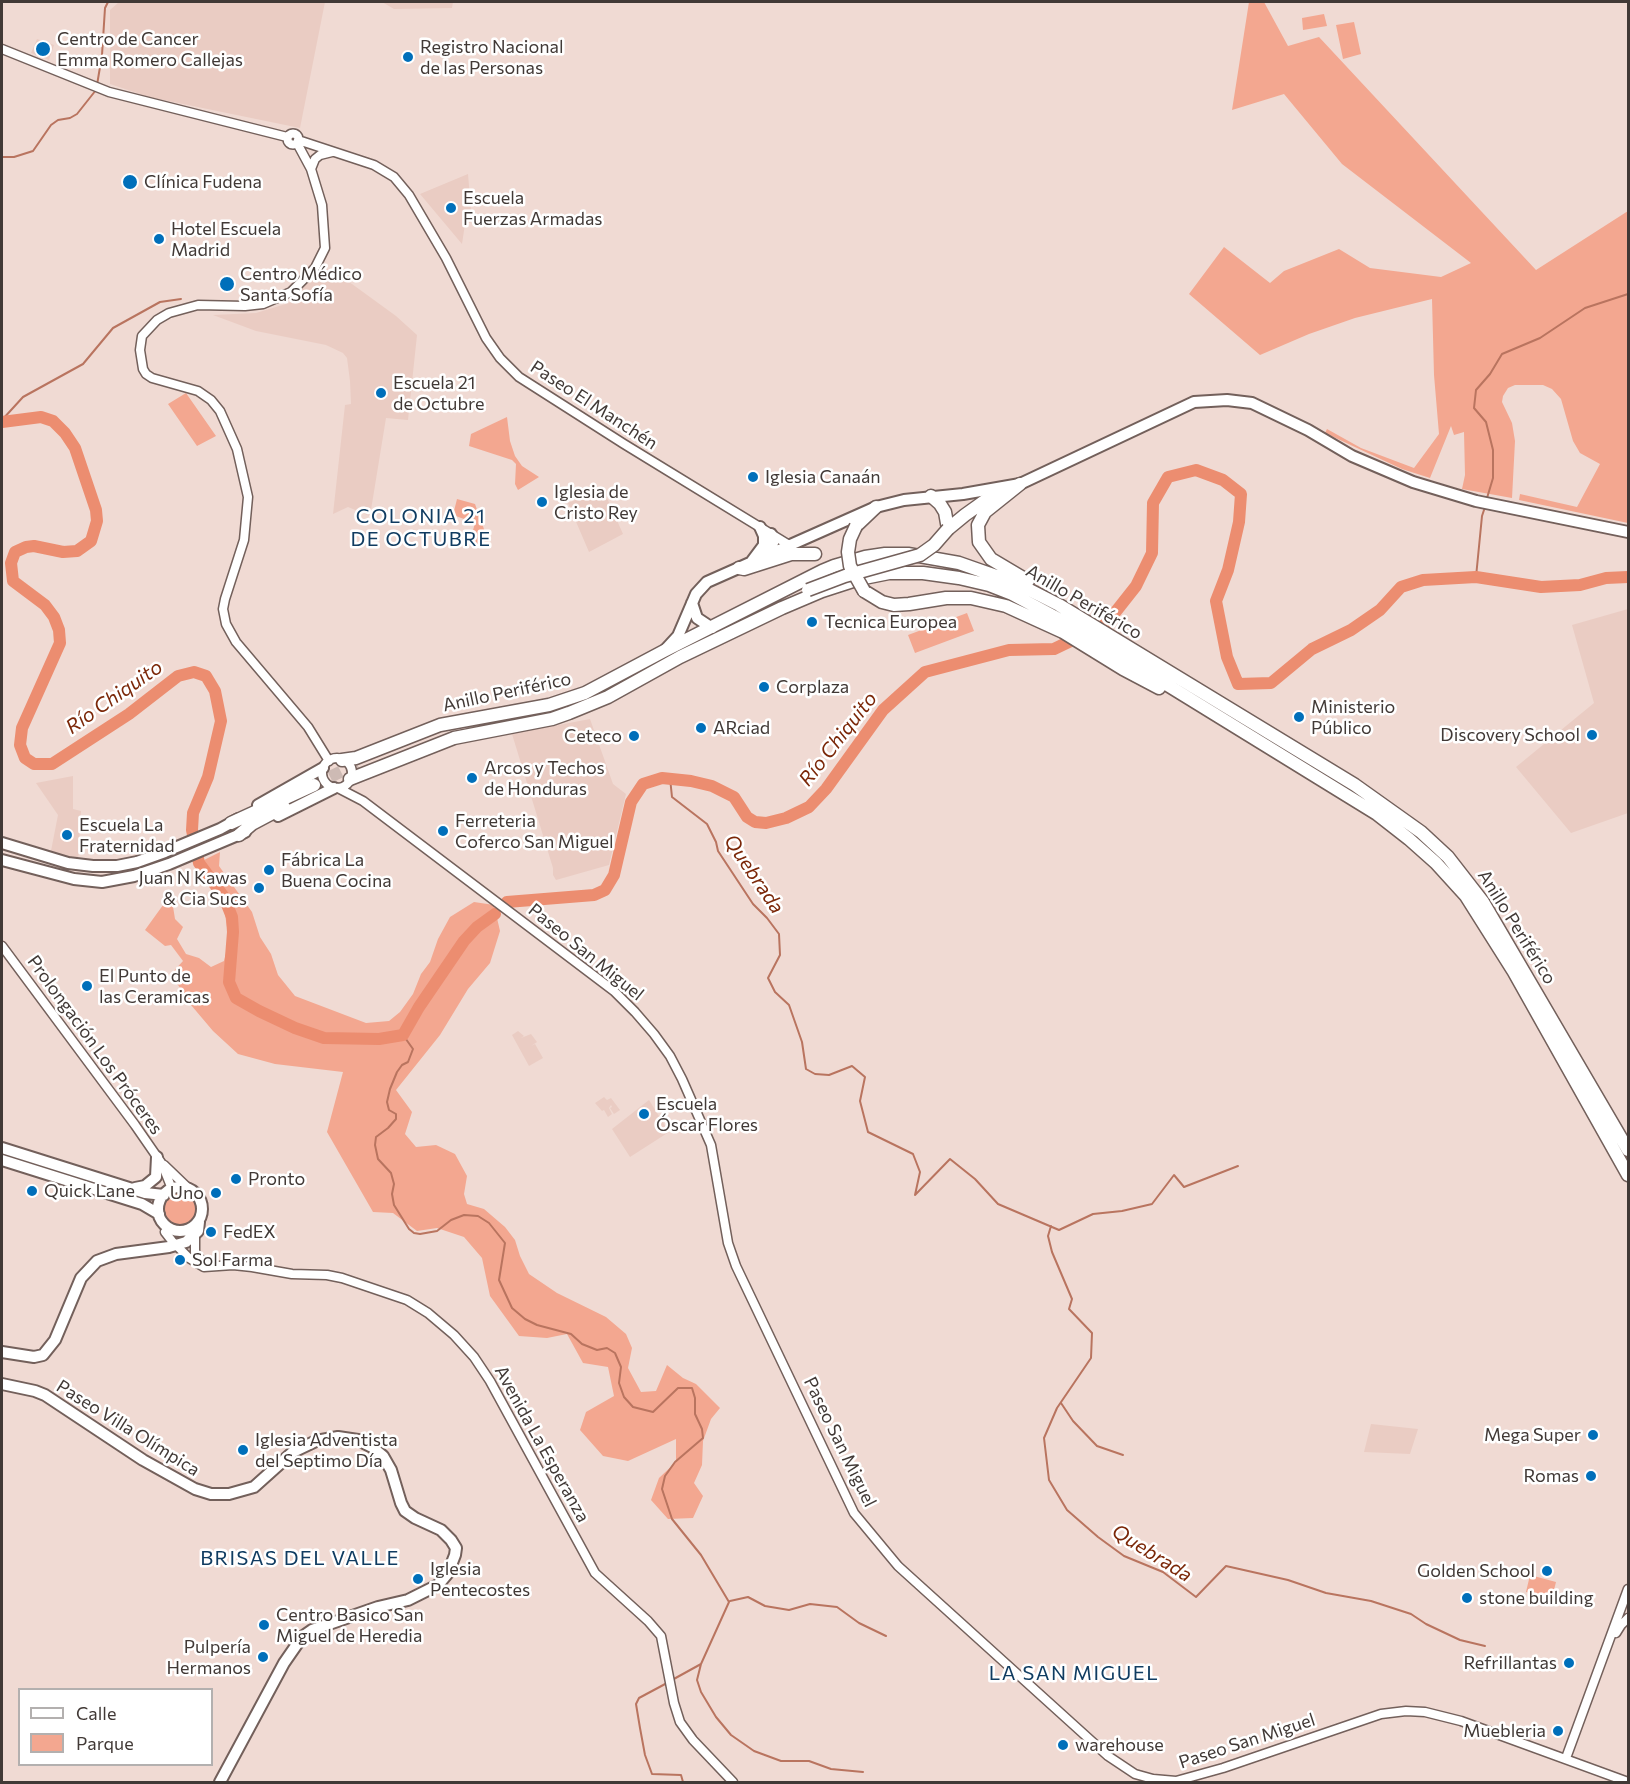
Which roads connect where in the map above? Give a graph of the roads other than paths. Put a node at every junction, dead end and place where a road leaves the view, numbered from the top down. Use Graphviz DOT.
graph roads {
  1 [pos="2,49"];
  2 [pos="298,142"];
  3 [pos="335,151"];
  4 [pos="311,169"];
  5 [pos="1020,484"];
  6 [pos="931,496"];
  7 [pos="876,507"];
  8 [pos="760,527"];
  9 [pos="948,529"];
  10 [pos="1629,532"];
  11 [pos="771,534"];
  12 [pos="789,545"];
  13 [pos="770,554"];
  14 [pos="745,566"];
  15 [pos="1052,601"];
  16 [pos="692,603"];
  17 [pos="759,619"];
  18 [pos="712,628"];
  19 [pos="1066,628"];
  20 [pos="664,651"];
  21 [pos="549,705"];
  22 [pos="569,713"];
  23 [pos="332,763"];
  24 [pos="350,780"];
  25 [pos="336,788"];
  26 [pos="363,801"];
  27 [pos="226,826"];
  28 [pos="239,835"];
  29 [pos="2,843"];
  30 [pos="2,860"];
  31 [pos="2,946"];
  32 [pos="2,1148"];
  33 [pos="1629,1150"];
  34 [pos="2,1160"];
  35 [pos="160,1160"];
  36 [pos="1629,1175"];
  37 [pos="129,1188"];
  38 [pos="190,1190"];
  39 [pos="168,1192"];
  40 [pos="162,1222"];
  41 [pos="199,1222"];
  42 [pos="195,1235"];
  43 [pos="176,1246"];
  44 [pos="156,1249"];
  45 [pos="210,1266"];
  46 [pos="2,1352"];
  47 [pos="2,1384"];
  48 [pos="1629,1589"];
  49 [pos="1629,1618"];
  50 [pos="1606,1648"];
  51 [pos="1566,1758"];
  52 [pos="1134,1778"];
  53 [pos="220,1782"];
  54 [pos="733,1782"];
  55 [pos="1629,1782"];
  1 -- 2 [label="street, Paseo El Manchén"];
  2 -- 3 [label="street, Paseo El Manchén"];
  2 -- 4 [label="street"];
  3 -- 4 [label="street"];
  3 -- 8 [label="street, Paseo El Manchén"];
  4 -- 23 [label="street"];
  5 -- 6 [label="main road"];
  5 -- 9 [label="highway"];
  5 -- 10 [label="main road"];
  5 -- 15 [label="highway"];
  6 -- 7 [label="main road"];
  6 -- 9 [label="highway"];
  7 -- 12 [label="main road"];
  7 -- 19 [label="highway, bridge"];
  8 -- 11 [label="street, Paseo El Manchén"];
  8 -- 14 [label="main road"];
  9 -- 17 [label="highway, bridge"];
  11 -- 12 [label="street, Paseo El Manchén"];
  11 -- 13 [label="main road"];
  12 -- 13 [label="main road"];
  12 -- 14 [label="highway"];
  13 -- 14 [label="main road"];
  14 -- 16 [label="main road"];
  15 -- 18 [label="highway, Anillo Periférico"];
  15 -- 33 [label="highway, Anillo Periférico"];
  16 -- 18 [label="main road"];
  16 -- 20 [label="main road"];
  17 -- 19 [label="highway, Anillo Periférico"];
  17 -- 22 [label="highway, Anillo Periférico"];
  18 -- 20 [label="highway, Anillo Periférico"];
  19 -- 36 [label="highway, Anillo Periférico"];
  20 -- 21 [label="highway, Anillo Periférico"];
  21 -- 22 [label="highway"];
  21 -- 23 [label="highway, Anillo Periférico"];
  22 -- 24 [label="highway, Anillo Periférico"];
  23 -- 24 [label="street"];
  23 -- 25 [label="street"];
  23 -- 27 [label="main road"];
  24 -- 25 [label="street"];
  24 -- 26 [label="street, Paseo San Miguel"];
  25 -- 26 [label="street, Paseo San Miguel"];
  25 -- 28 [label="main road"];
  26 -- 52 [label="street, Paseo San Miguel"];
  27 -- 28 [label="highway"];
  27 -- 29 [label="main road"];
  28 -- 30 [label="main road"];
  31 -- 35 [label="street, Prolongación Los Próceres"];
  32 -- 37 [label="main road"];
  34 -- 40 [label="main road"];
  35 -- 37 [label="main road"];
  35 -- 38 [label="street, Prolongación Los Próceres"];
  35 -- 39 [label="street, Prolongación Los Próceres"];
  37 -- 39 [label="main road"];
  38 -- 39 [label="main road"];
  38 -- 41 [label="main road"];
  39 -- 40 [label="main road"];
  40 -- 41 [label="main road"];
  40 -- 43 [label="street, Avenida La Esperanza"];
  40 -- 44 [label="main road"];
  41 -- 42 [label="main road"];
  42 -- 43 [label="main road"];
  42 -- 45 [label="street"];
  43 -- 44 [label="main road"];
  43 -- 45 [label="street, Avenida La Esperanza"];
  44 -- 46 [label="main road"];
  45 -- 54 [label="street, Avenida La Esperanza"];
  47 -- 53 [label="main road, Paseo Villa Olímpica"];
  48 -- 50 [label="street"];
  49 -- 50 [label="street"];
  50 -- 51 [label="street"];
  51 -- 52 [label="street, Paseo San Miguel"];
  51 -- 55 [label="street, Paseo San Miguel"];
}
